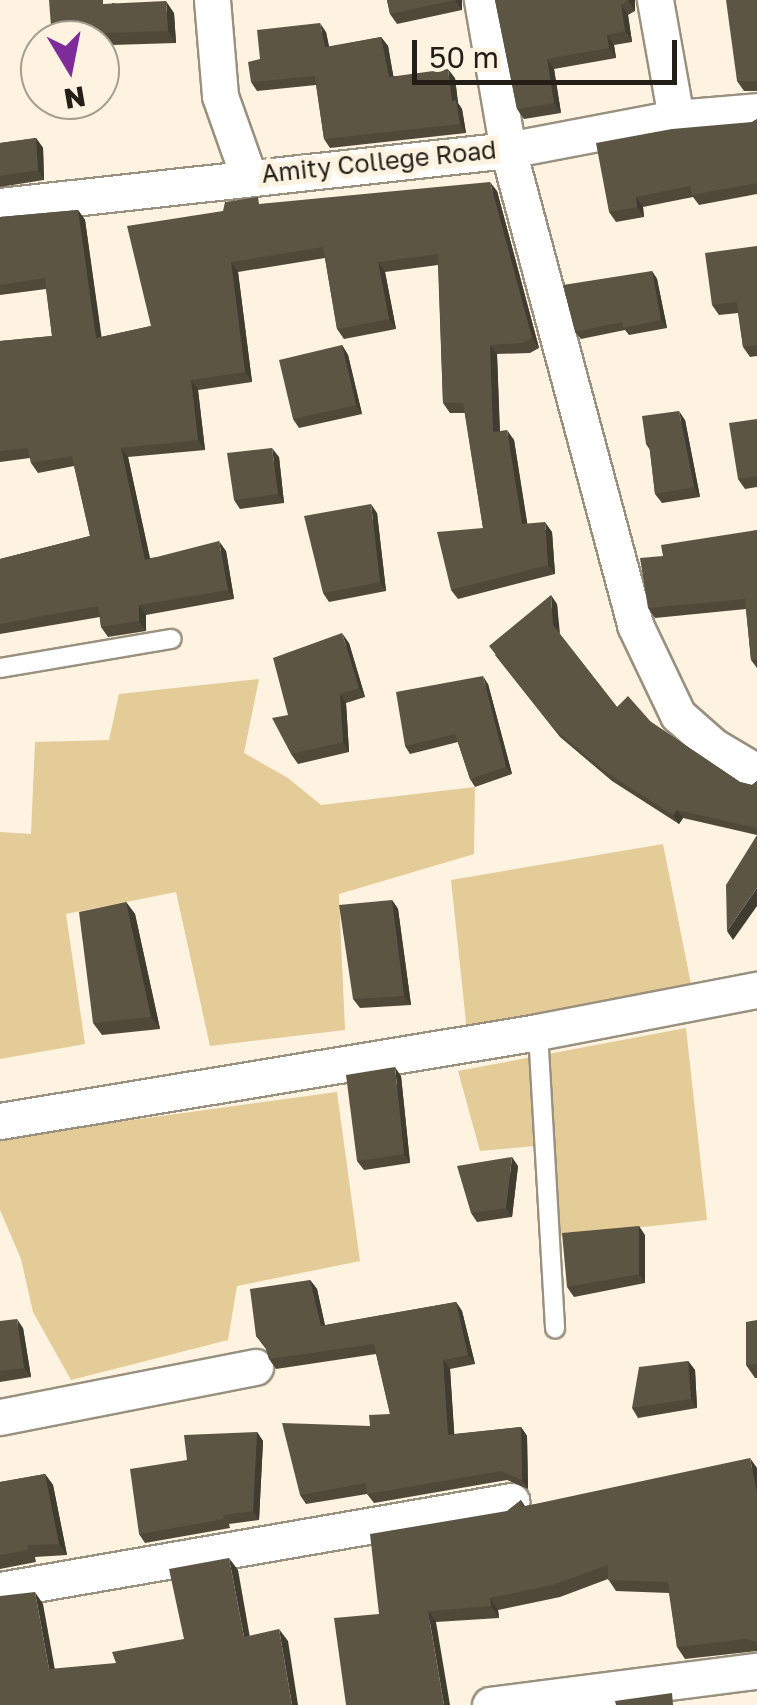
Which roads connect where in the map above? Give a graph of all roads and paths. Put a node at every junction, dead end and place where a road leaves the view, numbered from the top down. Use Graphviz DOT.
graph roads {
  1 [pos="212,0"];
  2 [pos="482,0"];
  3 [pos="655,0"];
  4 [pos="757,110"];
  5 [pos="676,118"];
  6 [pos="508,150"];
  7 [pos="248,175"];
  8 [pos="0,206"];
  9 [pos="172,639"];
  10 [pos="0,668"];
  11 [pos="757,772"];
  12 [pos="757,990"];
  13 [pos="538,1032"];
  14 [pos="0,1122"];
  15 [pos="554,1329"];
  16 [pos="255,1367"];
  17 [pos="0,1417"];
  18 [pos="511,1501"];
  19 [pos="0,1590"];
  20 [pos="757,1670"];
  21 [pos="490,1705"];
  1 -- 7 [label="street"];
  2 -- 6 [label="street"];
  3 -- 5 [label="street"];
  4 -- 5 [label="street, Amity College Road"];
  5 -- 6 [label="street, Amity College Road"];
  6 -- 7 [label="street, Amity College Road"];
  6 -- 11 [label="street"];
  7 -- 8 [label="street, Amity College Road"];
  9 -- 10 [label="lane"];
  12 -- 13 [label="street"];
  13 -- 14 [label="street"];
  13 -- 15 [label="lane"];
  16 -- 17 [label="street"];
  18 -- 19 [label="street"];
  20 -- 21 [label="street"];
}
